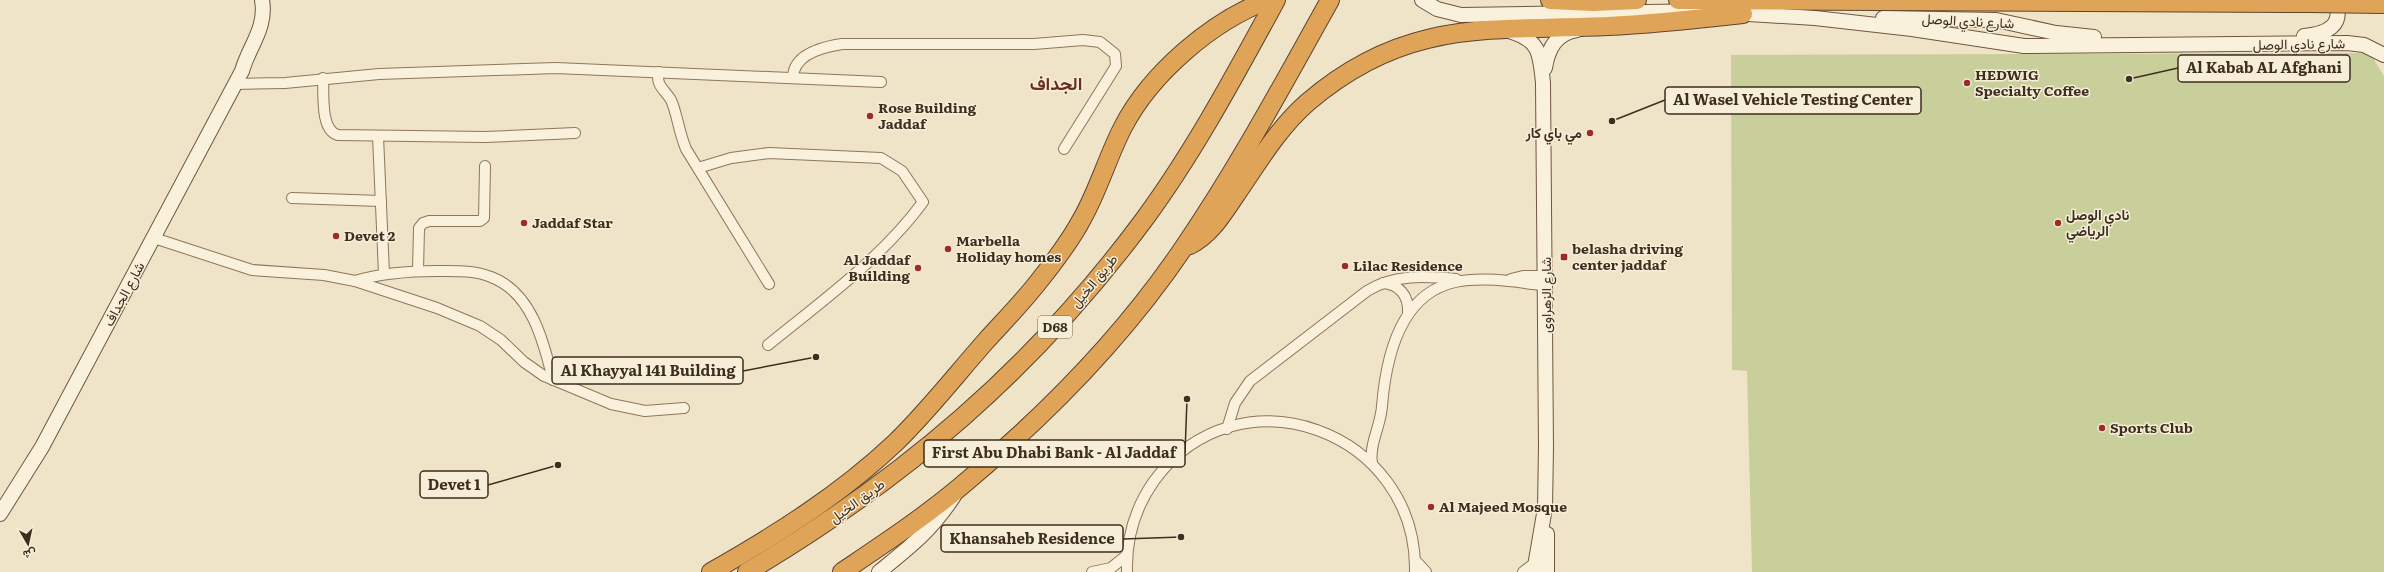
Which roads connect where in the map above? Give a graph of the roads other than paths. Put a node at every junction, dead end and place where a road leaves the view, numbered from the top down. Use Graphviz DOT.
graph roads {
  1 [pos="262,0"];
  2 [pos="269,0"];
  3 [pos="1268,0"];
  4 [pos="1276,0"];
  5 [pos="1330,0"];
  6 [pos="1422,0"];
  7 [pos="1550,0"];
  8 [pos="1637,0"];
  9 [pos="1678,0"];
  10 [pos="2133,0"];
  11 [pos="2336,0"];
  12 [pos="2174,4"];
  13 [pos="2384,4"];
  14 [pos="1743,14"];
  15 [pos="1843,22"];
  16 [pos="1609,26"];
  17 [pos="1489,29"];
  18 [pos="2270,44"];
  19 [pos="2139,45"];
  20 [pos="2384,55"];
  21 [pos="242,71"];
  22 [pos="659,72"];
  23 [pos="323,78"];
  24 [pos="793,78"];
  25 [pos="881,82"];
  26 [pos="1543,83"];
  27 [pos="235,84"];
  28 [pos="575,133"];
  29 [pos="378,136"];
  30 [pos="1064,149"];
  31 [pos="485,166"];
  32 [pos="698,168"];
  33 [pos="292,198"];
  34 [pos="381,201"];
  35 [pos="154,238"];
  36 [pos="1184,248"];
  37 [pos="418,271"];
  38 [pos="384,274"];
  39 [pos="1466,280"];
  40 [pos="356,281"];
  41 [pos="1547,281"];
  42 [pos="1382,283"];
  43 [pos="769,284"];
  44 [pos="1408,312"];
  45 [pos="768,344"];
  46 [pos="553,380"];
  47 [pos="684,408"];
  48 [pos="1227,428"];
  49 [pos="1372,463"];
  50 [pos="960,487"];
  51 [pos="1544,508"];
  52 [pos="0,514"];
  53 [pos="1127,555"];
  54 [pos="1415,560"];
  55 [pos="1535,567"];
  56 [pos="1107,571"];
  57 [pos="711,572"];
  58 [pos="747,572"];
  59 [pos="842,572"];
  60 [pos="879,572"];
  61 [pos="1092,572"];
  62 [pos="1127,572"];
  63 [pos="1415,572"];
  64 [pos="1426,572"];
  65 [pos="1523,572"];
  66 [pos="1547,572"];
  1 -- 21 [label="street"];
  2 -- 21 [label="street"];
  3 -- 57 [label="highway"];
  4 -- 58 [label="highway, طريق الخيل / D68"];
  5 -- 36 [label="highway"];
  6 -- 14 [label="street, شارع نادي الوصل"];
  7 -- 8 [label="highway"];
  9 -- 12 [label="highway"];
  10 -- 12 [label="street"];
  11 -- 18 [label="street"];
  12 -- 13 [label="highway, bridge"];
  14 -- 15 [label="street, شارع نادي الوصل"];
  14 -- 16 [label="highway"];
  15 -- 19 [label="street, شارع نادي الوصل"];
  15 -- 19 [label="street, شارع نادي الوصل"];
  16 -- 17 [label="highway"];
  16 -- 26 [label="street, شارع الزهراوى"];
  17 -- 26 [label="street, شارع الزهراوى"];
  17 -- 36 [label="highway"];
  18 -- 19 [label="street, شارع نادي الوصل"];
  18 -- 20 [label="street, شارع نادي الوصل"];
  21 -- 27 [label="street, شارع الجداف"];
  22 -- 23 [label="street"];
  22 -- 24 [label="street"];
  22 -- 32 [label="street"];
  23 -- 27 [label="street"];
  23 -- 29 [label="street"];
  24 -- 25 [label="street"];
  24 -- 30 [label="street"];
  26 -- 41 [label="street, شارع الزهراوى"];
  27 -- 35 [label="street, شارع الجداف"];
  28 -- 29 [label="street"];
  29 -- 34 [label="street"];
  31 -- 37 [label="street"];
  32 -- 43 [label="street"];
  32 -- 45 [label="street"];
  33 -- 34 [label="street"];
  34 -- 38 [label="street"];
  35 -- 40 [label="street"];
  35 -- 52 [label="street, شارع الجداف"];
  36 -- 50 [label="highway"];
  37 -- 38 [label="street"];
  37 -- 46 [label="street"];
  38 -- 40 [label="street"];
  39 -- 41 [label="street"];
  39 -- 42 [label="street"];
  39 -- 44 [label="street"];
  40 -- 46 [label="street"];
  41 -- 51 [label="street, شارع الزهراوى"];
  42 -- 44 [label="street"];
  42 -- 48 [label="street"];
  44 -- 49 [label="street"];
  46 -- 47 [label="street"];
  48 -- 49 [label="street"];
  48 -- 53 [label="street"];
  49 -- 54 [label="street"];
  50 -- 59 [label="highway"];
  50 -- 60 [label="street"];
  51 -- 55 [label="street, شارع الزهراوى"];
  51 -- 66 [label="street, شارع الزهراوى"];
  53 -- 56 [label="street"];
  53 -- 62 [label="street"];
  54 -- 63 [label="street"];
  54 -- 64 [label="street"];
  55 -- 65 [label="street"];
  56 -- 61 [label="street"];
}
